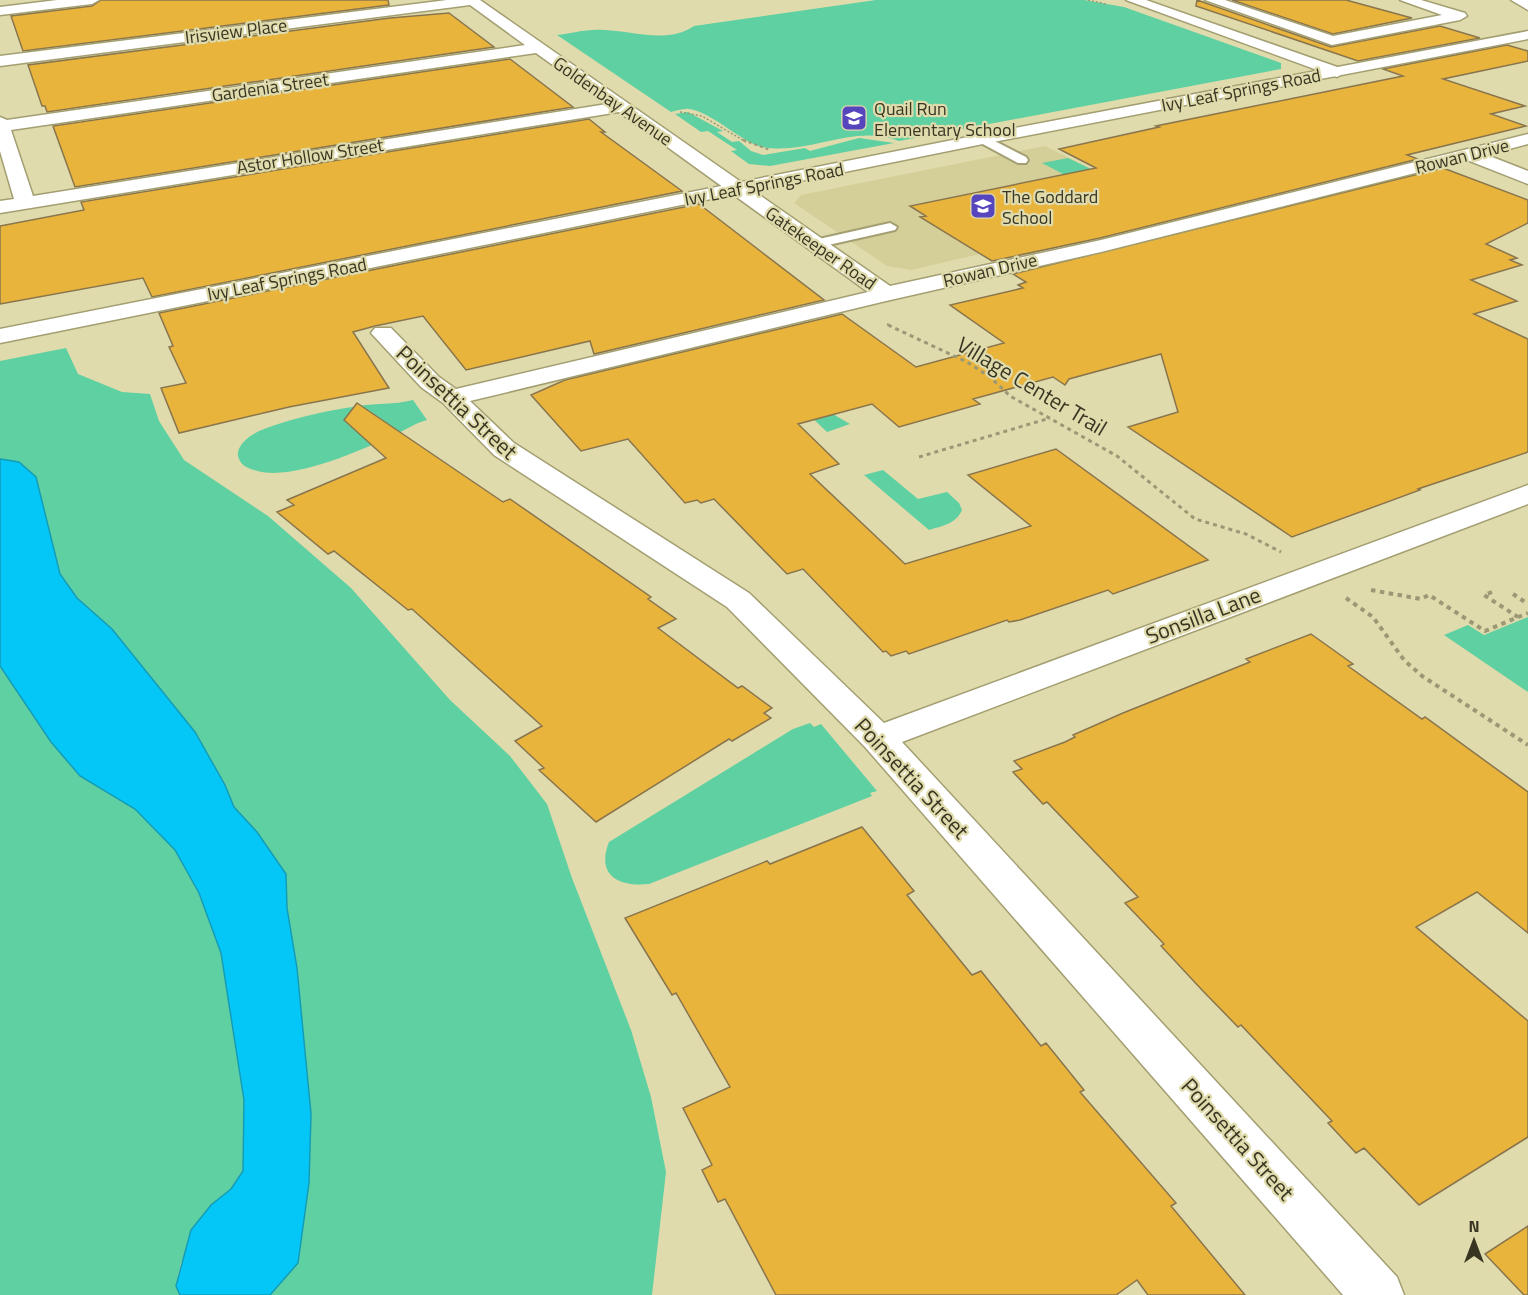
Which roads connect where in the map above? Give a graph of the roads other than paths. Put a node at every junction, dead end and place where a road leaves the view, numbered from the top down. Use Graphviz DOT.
graph roads {
  1 [pos="92,0"];
  2 [pos="471,0"];
  3 [pos="477,0"];
  4 [pos="1133,0"];
  5 [pos="1212,0"];
  6 [pos="1407,0"];
  7 [pos="1518,0"];
  8 [pos="1528,6"];
  9 [pos="0,10"];
  10 [pos="1528,35"];
  11 [pos="539,48"];
  12 [pos="0,61"];
  13 [pos="1337,72"];
  14 [pos="621,107"];
  15 [pos="1,124"];
  16 [pos="983,139"];
  17 [pos="1528,139"];
  18 [pos="1470,154"];
  19 [pos="1022,160"];
  20 [pos="1528,178"];
  21 [pos="738,189"];
  22 [pos="756,202"];
  23 [pos="25,203"];
  24 [pos="0,207"];
  25 [pos="890,227"];
  26 [pos="815,244"];
  27 [pos="886,294"];
  28 [pos="383,333"];
  29 [pos="0,336"];
  30 [pos="452,398"];
  31 [pos="1528,494"];
  32 [pos="878,738"];
  33 [pos="1378,1295"];
  1 -- 9 [label="street"];
  2 -- 3 [label="lane"];
  2 -- 11 [label="street, Goldenbay Avenue"];
  2 -- 12 [label="street, Irisview Place"];
  4 -- 13 [label="street"];
  5 -- 6 [label="street"];
  7 -- 8 [label="street"];
  10 -- 13 [label="street, Ivy Leaf Springs Road"];
  11 -- 14 [label="street, Goldenbay Avenue"];
  11 -- 15 [label="street, Gardenia Street"];
  13 -- 16 [label="street, Ivy Leaf Springs Road"];
  14 -- 21 [label="street, Goldenbay Avenue"];
  14 -- 23 [label="street, Astor Hollow Street"];
  15 -- 23 [label="street"];
  16 -- 19 [label="lane"];
  16 -- 21 [label="street, Ivy Leaf Springs Road"];
  17 -- 18 [label="street, Rowan Drive"];
  18 -- 20 [label="street"];
  18 -- 27 [label="street, Rowan Drive"];
  21 -- 22 [label="street, Goldenbay Avenue"];
  21 -- 29 [label="street, Ivy Leaf Springs Road"];
  22 -- 26 [label="street, Gatekeeper Road"];
  23 -- 24 [label="street, Astor Hollow Street"];
  25 -- 26 [label="lane"];
  26 -- 27 [label="street, Gatekeeper Road"];
  27 -- 30 [label="street, Rowan Drive"];
  28 -- 30 [label="street, Poinsettia Street"];
  30 -- 32 [label="street, Poinsettia Street"];
  31 -- 32 [label="street, Sonsilla Lane"];
  32 -- 33 [label="street, Poinsettia Street"];
}
